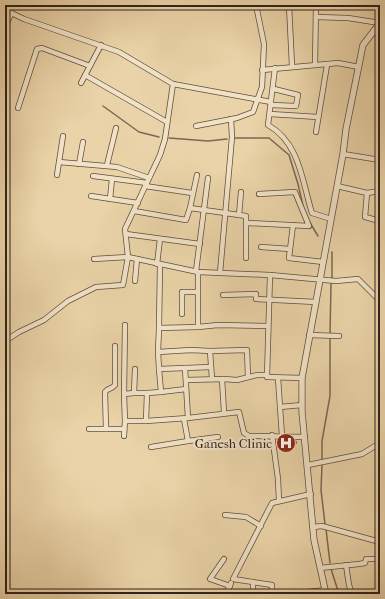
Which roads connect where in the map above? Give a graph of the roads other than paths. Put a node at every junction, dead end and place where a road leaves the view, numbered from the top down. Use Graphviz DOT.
graph roads {
  1 [pos="264,5"];
  2 [pos="289,5"];
  3 [pos="316,5"];
  4 [pos="256,6"];
  5 [pos="5,10"];
  6 [pos="11,14"];
  7 [pos="316,17"];
  8 [pos="380,23"];
  9 [pos="5,27"];
  10 [pos="101,45"];
  11 [pos="315,65"];
  12 [pos="327,65"];
  13 [pos="90,66"];
  14 [pos="292,66"];
  15 [pos="359,67"];
  16 [pos="275,68"];
  17 [pos="262,70"];
  18 [pos="85,75"];
  19 [pos="81,83"];
  20 [pos="173,84"];
  21 [pos="274,89"];
  22 [pos="258,99"];
  23 [pos="271,104"];
  24 [pos="18,108"];
  25 [pos="270,114"];
  26 [pos="318,117"];
  27 [pos="231,119"];
  28 [pos="167,122"];
  29 [pos="196,126"];
  30 [pos="116,128"];
  31 [pos="316,132"];
  32 [pos="63,136"];
  33 [pos="83,142"];
  34 [pos="343,154"];
  35 [pos="380,160"];
  36 [pos="59,162"];
  37 [pos="79,164"];
  38 [pos="107,166"];
  39 [pos="57,174"];
  40 [pos="197,175"];
  41 [pos="93,176"];
  42 [pos="149,178"];
  43 [pos="208,178"];
  44 [pos="112,179"];
  45 [pos="146,184"];
  46 [pos="337,186"];
  47 [pos="380,191"];
  48 [pos="241,192"];
  49 [pos="192,193"];
  50 [pos="367,193"];
  51 [pos="259,194"];
  52 [pos="91,196"];
  53 [pos="110,198"];
  54 [pos="138,203"];
  55 [pos="190,208"];
  56 [pos="204,210"];
  57 [pos="134,211"];
  58 [pos="226,213"];
  59 [pos="238,215"];
  60 [pos="331,219"];
  61 [pos="380,221"];
  62 [pos="248,223"];
  63 [pos="293,225"];
  64 [pos="126,234"];
  65 [pos="160,239"];
  66 [pos="200,244"];
  67 [pos="261,247"];
  68 [pos="290,248"];
  69 [pos="128,257"];
  70 [pos="246,258"];
  71 [pos="94,259"];
  72 [pos="137,259"];
  73 [pos="323,262"];
  74 [pos="159,264"];
  75 [pos="197,272"];
  76 [pos="220,273"];
  77 [pos="270,275"];
  78 [pos="320,279"];
  79 [pos="135,281"];
  80 [pos="197,292"];
  81 [pos="223,295"];
  82 [pos="269,300"];
  83 [pos="380,301"];
  84 [pos="316,302"];
  85 [pos="182,314"];
  86 [pos="125,325"];
  87 [pos="268,326"];
  88 [pos="198,327"];
  89 [pos="159,328"];
  90 [pos="310,335"];
  91 [pos="339,336"];
  92 [pos="5,341"];
  93 [pos="115,346"];
  94 [pos="210,351"];
  95 [pos="158,352"];
  96 [pos="211,366"];
  97 [pos="185,368"];
  98 [pos="135,369"];
  99 [pos="159,369"];
  100 [pos="267,375"];
  101 [pos="248,377"];
  102 [pos="278,378"];
  103 [pos="302,378"];
  104 [pos="212,379"];
  105 [pos="222,379"];
  106 [pos="186,380"];
  107 [pos="186,389"];
  108 [pos="161,392"];
  109 [pos="134,393"];
  110 [pos="147,393"];
  111 [pos="124,394"];
  112 [pos="302,405"];
  113 [pos="280,407"];
  114 [pos="224,412"];
  115 [pos="186,419"];
  116 [pos="124,421"];
  117 [pos="146,421"];
  118 [pos="89,429"];
  119 [pos="106,429"];
  120 [pos="124,429"];
  121 [pos="272,435"];
  122 [pos="124,436"];
  123 [pos="282,436"];
  124 [pos="218,437"];
  125 [pos="305,437"];
  126 [pos="188,441"];
  127 [pos="380,443"];
  128 [pos="151,447"];
  129 [pos="308,465"];
  130 [pos="311,494"];
  131 [pos="279,501"];
  132 [pos="225,515"];
  133 [pos="261,526"];
  134 [pos="313,527"];
  135 [pos="380,542"];
  136 [pos="380,559"];
  137 [pos="224,560"];
  138 [pos="346,566"];
  139 [pos="320,568"];
  140 [pos="233,579"];
  141 [pos="253,582"];
  142 [pos="230,586"];
  143 [pos="326,592"];
  144 [pos="299,593"];
  145 [pos="226,594"];
  146 [pos="253,594"];
  147 [pos="272,594"];
  148 [pos="352,594"];
  1 -- 4 [label="street"];
  2 -- 14 [label="street"];
  3 -- 7 [label="street"];
  4 -- 17 [label="street"];
  5 -- 6 [label="street"];
  6 -- 9 [label="street"];
  6 -- 10 [label="street"];
  7 -- 8 [label="street"];
  7 -- 11 [label="street"];
  8 -- 15 [label="street"];
  10 -- 13 [label="street"];
  10 -- 20 [label="street"];
  11 -- 12 [label="street"];
  11 -- 14 [label="street"];
  12 -- 15 [label="street"];
  12 -- 26 [label="street"];
  13 -- 18 [label="street"];
  13 -- 24 [label="street"];
  14 -- 16 [label="street"];
  15 -- 34 [label="street"];
  16 -- 17 [label="street"];
  16 -- 21 [label="street"];
  17 -- 22 [label="street"];
  18 -- 19 [label="street"];
  18 -- 28 [label="street"];
  20 -- 22 [label="street"];
  20 -- 28 [label="street"];
  21 -- 23 [label="street"];
  21 -- 23 [label="street"];
  22 -- 23 [label="street"];
  22 -- 27 [label="street"];
  23 -- 25 [label="street"];
  25 -- 26 [label="street"];
  25 -- 60 [label="street"];
  26 -- 31 [label="street"];
  27 -- 29 [label="street"];
  27 -- 58 [label="street"];
  28 -- 42 [label="street"];
  30 -- 38 [label="street"];
  32 -- 36 [label="street"];
  33 -- 37 [label="street"];
  34 -- 35 [label="street"];
  34 -- 46 [label="street"];
  36 -- 37 [label="street"];
  36 -- 39 [label="street"];
  37 -- 38 [label="street"];
  38 -- 42 [label="street"];
  40 -- 49 [label="street"];
  41 -- 44 [label="street"];
  42 -- 45 [label="street"];
  43 -- 56 [label="street"];
  44 -- 45 [label="street"];
  44 -- 53 [label="street"];
  45 -- 49 [label="street"];
  45 -- 54 [label="street"];
  46 -- 50 [label="street"];
  46 -- 60 [label="street"];
  47 -- 50 [label="street"];
  48 -- 59 [label="street"];
  49 -- 55 [label="street"];
  50 -- 61 [label="street"];
  51 -- 63 [label="street"];
  52 -- 53 [label="street"];
  53 -- 54 [label="street"];
  54 -- 57 [label="street"];
  55 -- 56 [label="street"];
  55 -- 57 [label="street"];
  56 -- 58 [label="street"];
  56 -- 66 [label="street"];
  57 -- 64 [label="street"];
  58 -- 59 [label="street"];
  58 -- 76 [label="street"];
  59 -- 62 [label="street"];
  60 -- 73 [label="street"];
  62 -- 63 [label="street"];
  62 -- 70 [label="street"];
  63 -- 68 [label="street"];
  64 -- 65 [label="street"];
  64 -- 69 [label="street"];
  65 -- 66 [label="street"];
  65 -- 74 [label="street"];
  66 -- 75 [label="street"];
  67 -- 68 [label="street"];
  68 -- 73 [label="street"];
  69 -- 71 [label="street"];
  69 -- 72 [label="street"];
  69 -- 92 [label="street"];
  72 -- 74 [label="street"];
  72 -- 79 [label="street"];
  73 -- 78 [label="street"];
  74 -- 75 [label="street"];
  74 -- 89 [label="street"];
  75 -- 76 [label="street"];
  75 -- 80 [label="street"];
  76 -- 77 [label="street"];
  77 -- 78 [label="street"];
  77 -- 82 [label="street"];
  78 -- 83 [label="street"];
  78 -- 84 [label="street"];
  80 -- 85 [label="street"];
  80 -- 88 [label="street"];
  81 -- 82 [label="street"];
  82 -- 84 [label="street"];
  82 -- 87 [label="street"];
  84 -- 90 [label="street"];
  86 -- 111 [label="street"];
  87 -- 88 [label="street"];
  87 -- 100 [label="street"];
  88 -- 89 [label="street"];
  89 -- 95 [label="street"];
  90 -- 91 [label="street"];
  90 -- 103 [label="street"];
  93 -- 119 [label="street"];
  94 -- 95 [label="street"];
  94 -- 96 [label="street"];
  94 -- 101 [label="street"];
  95 -- 99 [label="street"];
  96 -- 97 [label="street"];
  96 -- 104 [label="street"];
  97 -- 99 [label="street"];
  97 -- 106 [label="street"];
  98 -- 109 [label="street"];
  99 -- 108 [label="street"];
  100 -- 101 [label="street"];
  100 -- 102 [label="street"];
  101 -- 105 [label="street"];
  102 -- 103 [label="street"];
  102 -- 113 [label="street"];
  103 -- 112 [label="street"];
  104 -- 105 [label="street"];
  104 -- 106 [label="street"];
  105 -- 114 [label="street"];
  106 -- 107 [label="street"];
  107 -- 108 [label="street"];
  107 -- 115 [label="street"];
  108 -- 110 [label="street"];
  109 -- 110 [label="street"];
  109 -- 111 [label="street"];
  110 -- 117 [label="street"];
  111 -- 116 [label="street"];
  112 -- 113 [label="street"];
  112 -- 125 [label="street"];
  113 -- 123 [label="street"];
  114 -- 115 [label="street"];
  114 -- 121 [label="street"];
  115 -- 117 [label="street"];
  115 -- 126 [label="street"];
  116 -- 117 [label="street"];
  116 -- 120 [label="street"];
  118 -- 119 [label="street"];
  119 -- 120 [label="street"];
  120 -- 122 [label="street"];
  121 -- 123 [label="street"];
  121 -- 131 [label="street"];
  123 -- 125 [label="street"];
  124 -- 126 [label="street"];
  125 -- 129 [label="street"];
  126 -- 128 [label="street"];
  127 -- 129 [label="street"];
  129 -- 130 [label="street"];
  130 -- 131 [label="street"];
  130 -- 134 [label="street"];
  131 -- 133 [label="street"];
  132 -- 133 [label="street"];
  133 -- 140 [label="street"];
  134 -- 135 [label="street"];
  134 -- 139 [label="street"];
  136 -- 138 [label="street"];
  137 -- 142 [label="street"];
  138 -- 139 [label="street"];
  138 -- 148 [label="street"];
  139 -- 143 [label="street"];
  140 -- 141 [label="street"];
  140 -- 142 [label="street"];
  141 -- 146 [label="street"];
  141 -- 147 [label="street"];
  142 -- 145 [label="street"];
  143 -- 144 [label="street"];
}
